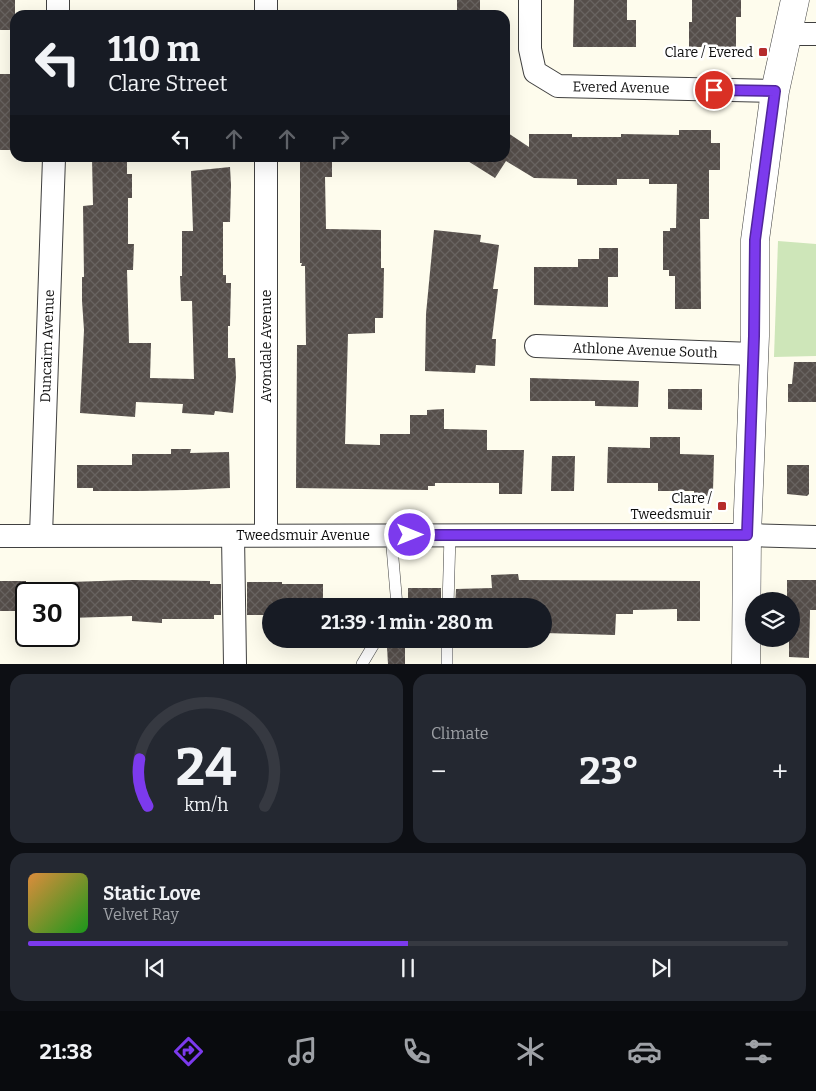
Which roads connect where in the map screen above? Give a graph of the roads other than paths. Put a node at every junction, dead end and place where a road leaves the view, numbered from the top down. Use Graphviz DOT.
graph roads {
  1 [pos="530,0"];
  2 [pos="795,0"];
  3 [pos="788,34"];
  4 [pos="816,34"];
  5 [pos="775,91"];
  6 [pos="54,162"];
  7 [pos="266,162"];
  8 [pos="536,346"];
  9 [pos="753,354"];
  10 [pos="41,535"];
  11 [pos="266,535"];
  12 [pos="391,535"];
  13 [pos="450,535"];
  14 [pos="747,535"];
  15 [pos="0,536"];
  16 [pos="233,536"];
  17 [pos="816,537"];
  18 [pos="396,598"];
  19 [pos="448,598"];
  20 [pos="372,648"];
  21 [pos="447,648"];
  22 [pos="235,664"];
  23 [pos="362,664"];
  24 [pos="447,664"];
  25 [pos="746,664"];
  1 -- 5 [label="street, Evered Avenue"];
  2 -- 3 [label="street"];
  3 -- 4 [label="street"];
  3 -- 5 [label="street"];
  5 -- 9 [label="street"];
  6 -- 10 [label="street, Duncairn Avenue"];
  7 -- 11 [label="street, Avondale Avenue"];
  8 -- 9 [label="street, Athlone Avenue South"];
  9 -- 14 [label="street"];
  10 -- 15 [label="street, Tweedsmuir Avenue"];
  10 -- 16 [label="street, Tweedsmuir Avenue"];
  11 -- 12 [label="street, Tweedsmuir Avenue"];
  11 -- 16 [label="street, Tweedsmuir Avenue"];
  12 -- 13 [label="street, Tweedsmuir Avenue"];
  12 -- 18 [label="lane"];
  13 -- 14 [label="street, Tweedsmuir Avenue"];
  13 -- 19 [label="lane"];
  14 -- 17 [label="street, Tweedsmuir Avenue"];
  14 -- 25 [label="street"];
  16 -- 22 [label="street"];
  20 -- 23 [label="lane"];
  21 -- 24 [label="lane"];
}
